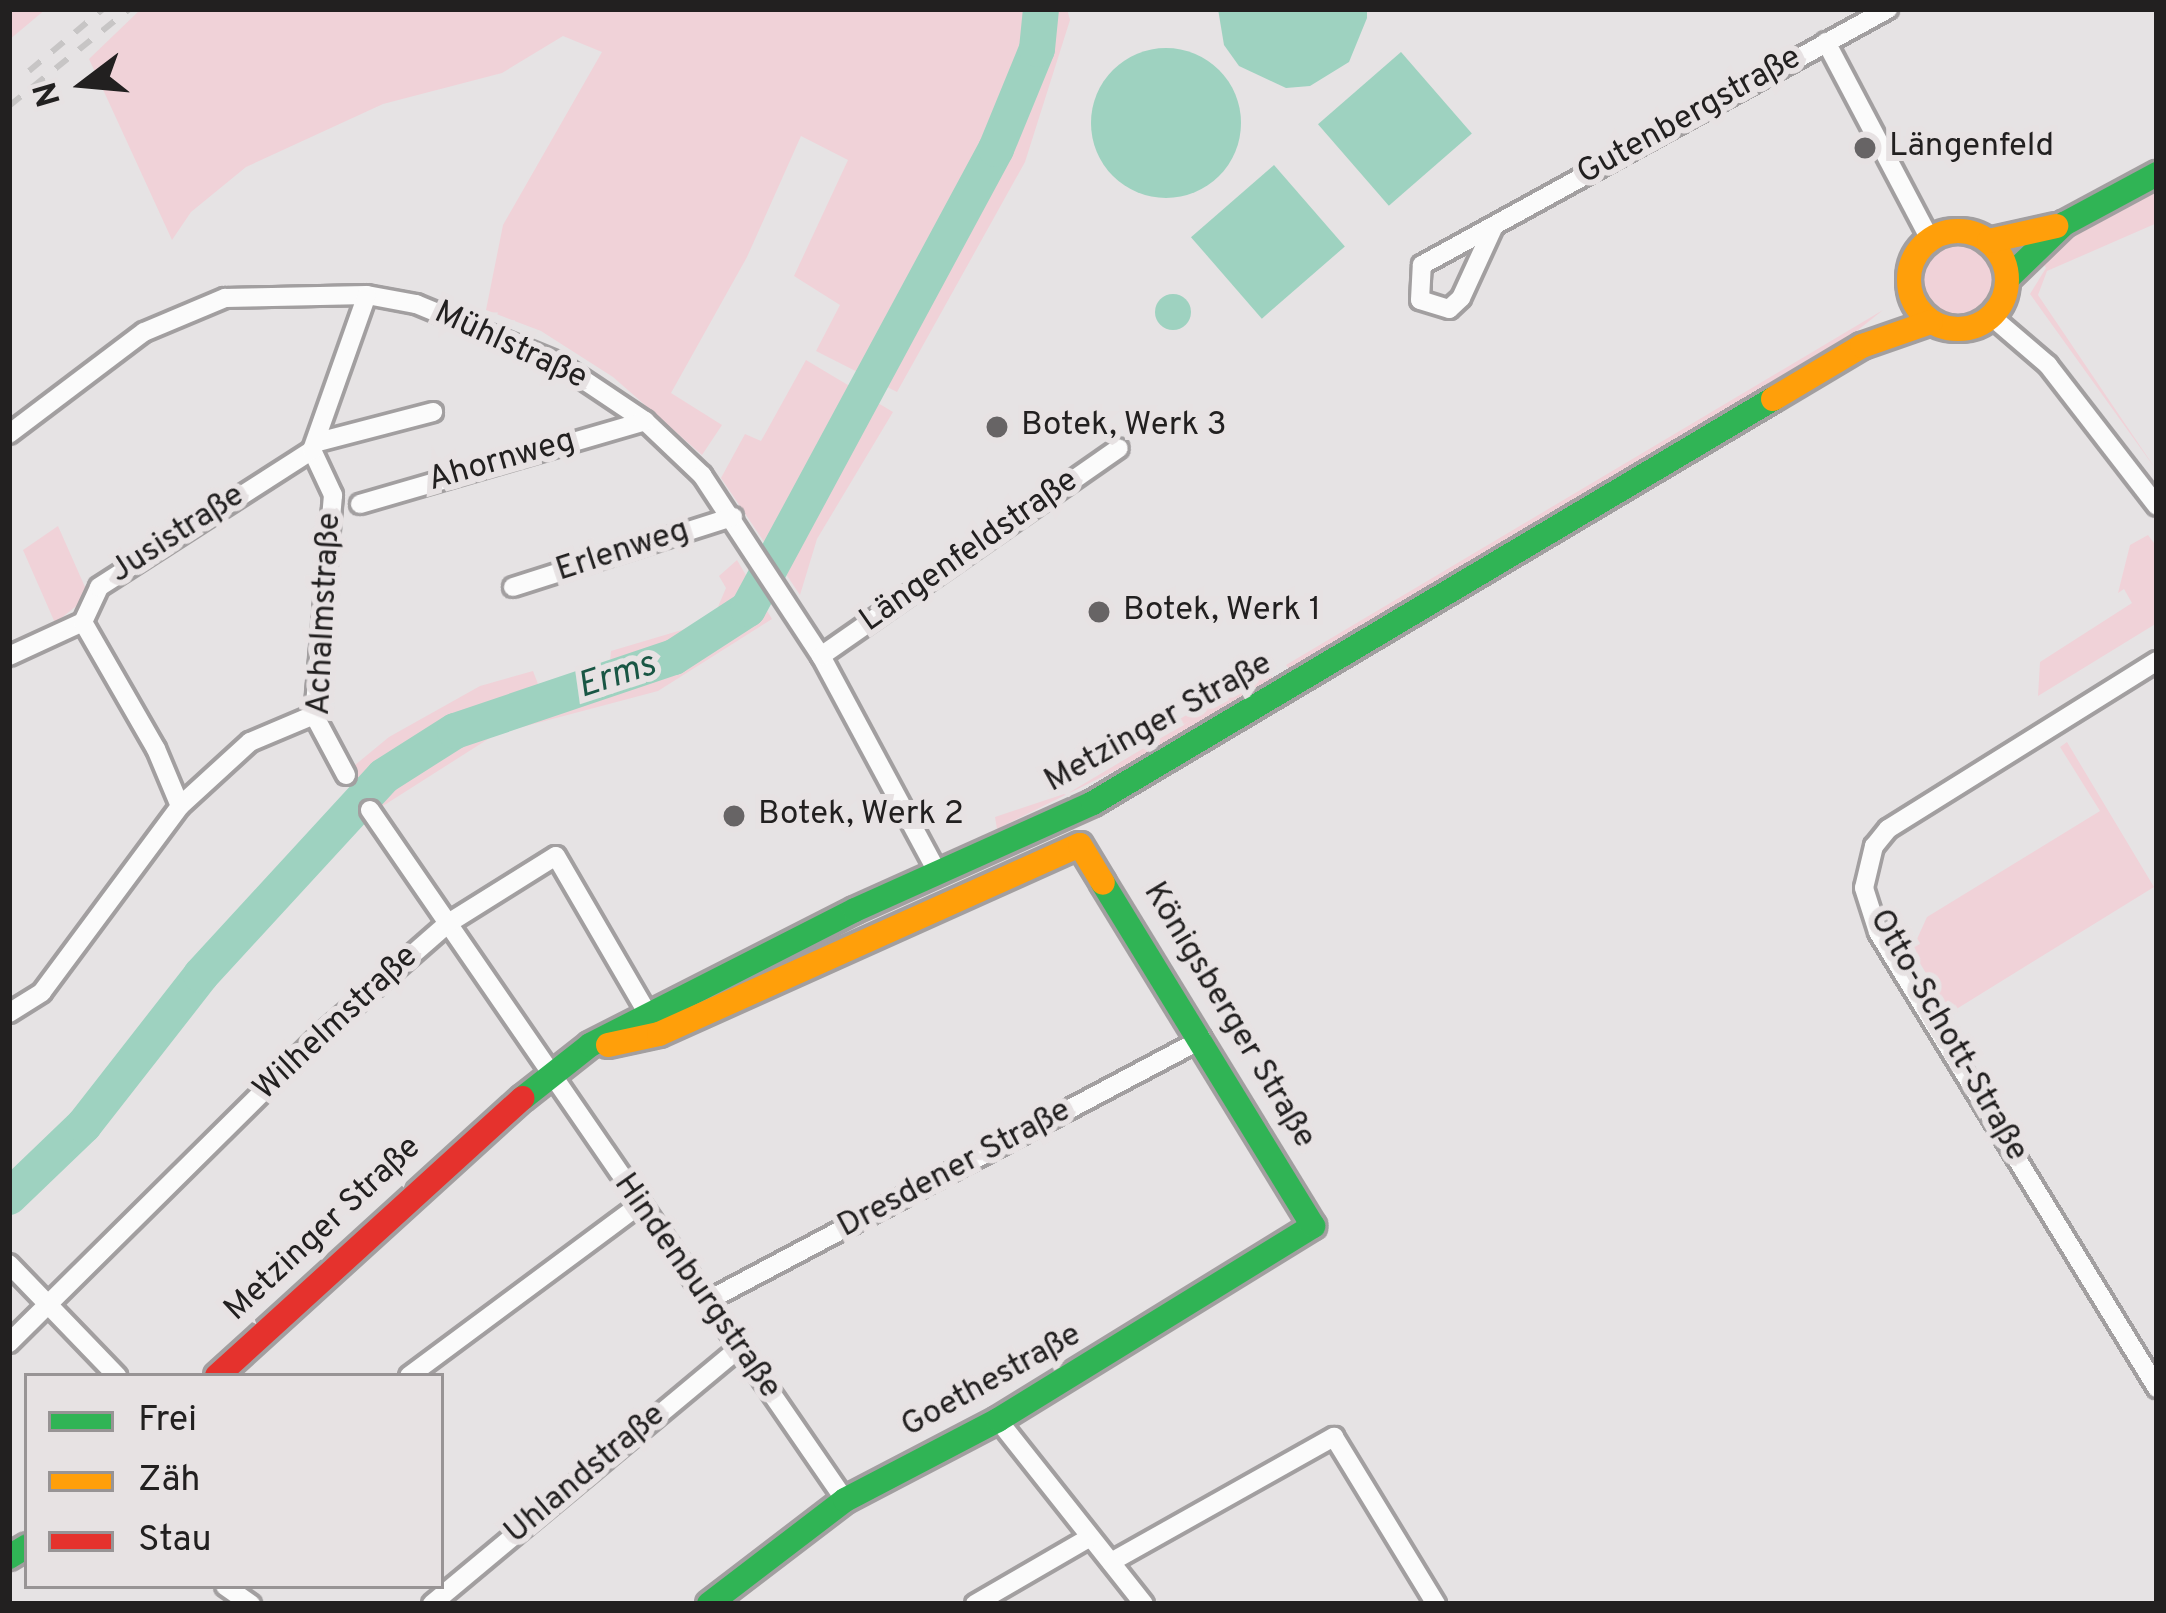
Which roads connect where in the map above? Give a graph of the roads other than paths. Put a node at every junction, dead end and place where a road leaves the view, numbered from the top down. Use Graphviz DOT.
graph roads {
  1 [pos="1888,9"];
  2 [pos="1826,42"];
  3 [pos="2157,174"];
  4 [pos="2064,224"];
  5 [pos="1494,226"];
  6 [pos="1930,239"];
  7 [pos="1989,241"];
  8 [pos="2008,278"];
  9 [pos="1910,292"];
  10 [pos="367,295"];
  11 [pos="1992,317"];
  12 [pos="1931,322"];
  13 [pos="1862,346"];
  14 [pos="433,412"];
  15 [pos="645,422"];
  16 [pos="9,434"];
  17 [pos="315,446"];
  18 [pos="1119,448"];
  19 [pos="360,504"];
  20 [pos="2157,506"];
  21 [pos="733,517"];
  22 [pos="513,587"];
  23 [pos="82,622"];
  24 [pos="9,656"];
  25 [pos="821,656"];
  26 [pos="2157,661"];
  27 [pos="314,715"];
  28 [pos="346,775"];
  29 [pos="180,806"];
  30 [pos="370,810"];
  31 [pos="1080,845"];
  32 [pos="938,873"];
  33 [pos="447,924"];
  34 [pos="9,1013"];
  35 [pos="648,1014"];
  36 [pos="1202,1039"];
  37 [pos="590,1045"];
  38 [pos="547,1074"];
  39 [pos="639,1204"];
  40 [pos="1313,1226"];
  41 [pos="9,1264"];
  42 [pos="707,1301"];
  43 [pos="50,1302"];
  44 [pos="9,1343"];
  45 [pos="740,1346"];
  46 [pos="114,1373"];
  47 [pos="220,1373"];
  48 [pos="413,1373"];
  49 [pos="2157,1388"];
  50 [pos="998,1420"];
  51 [pos="845,1500"];
  52 [pos="1089,1538"];
  53 [pos="1112,1562"];
  54 [pos="727,1599"];
  55 [pos="432,1604"];
  56 [pos="975,1604"];
  57 [pos="1144,1604"];
  58 [pos="1436,1604"];
  1 -- 2 [label="street, Gutenbergstraße"];
  2 -- 5 [label="street, Gutenbergstraße"];
  2 -- 6 [label="street"];
  3 -- 4 [label="street"];
  4 -- 7 [label="street"];
  4 -- 8 [label="street"];
  5 -- 5 [label="street, Gutenbergstraße"];
  6 -- 7 [label="street"];
  6 -- 9 [label="street"];
  7 -- 8 [label="street"];
  8 -- 11 [label="street"];
  9 -- 12 [label="street"];
  9 -- 13 [label="street, Metzinger Straße"];
  10 -- 15 [label="street, Mühlstraße"];
  10 -- 16 [label="street, Mühlstraße"];
  10 -- 17 [label="street"];
  11 -- 12 [label="street"];
  11 -- 20 [label="street"];
  12 -- 13 [label="street, Metzinger Straße"];
  13 -- 32 [label="street, Metzinger Straße"];
  14 -- 17 [label="street, Jusistraße"];
  15 -- 19 [label="street, Ahornweg"];
  15 -- 21 [label="street, Mühlstraße"];
  17 -- 23 [label="street, Jusistraße"];
  17 -- 27 [label="street, Achalmstraße"];
  18 -- 25 [label="street, Längenfeldstraße"];
  21 -- 22 [label="street, Erlenweg"];
  21 -- 25 [label="street, Mühlstraße"];
  23 -- 24 [label="street"];
  23 -- 29 [label="street"];
  25 -- 32 [label="street, Mühlstraße"];
  26 -- 49 [label="street, Otto-Schott-Straße"];
  27 -- 28 [label="street, Achalmstraße"];
  27 -- 29 [label="street"];
  29 -- 34 [label="street"];
  30 -- 33 [label="street, Hindenburgstraße"];
  31 -- 36 [label="street, Königsberger Straße"];
  31 -- 37 [label="street, Metzinger Straße"];
  32 -- 35 [label="street, Metzinger Straße"];
  33 -- 35 [label="street, Wilhelmstraße"];
  33 -- 38 [label="street, Hindenburgstraße"];
  33 -- 43 [label="street, Wilhelmstraße"];
  35 -- 37 [label="street, Metzinger Straße"];
  36 -- 40 [label="street, Königsberger Straße"];
  36 -- 42 [label="street, Dresdener Straße"];
  37 -- 38 [label="street, Metzinger Straße"];
  38 -- 39 [label="street, Hindenburgstraße"];
  38 -- 47 [label="street, Metzinger Straße"];
  39 -- 42 [label="street, Hindenburgstraße"];
  39 -- 48 [label="street"];
  40 -- 50 [label="street, Goethestraße"];
  41 -- 43 [label="street"];
  42 -- 45 [label="street, Hindenburgstraße"];
  43 -- 44 [label="street, Wilhelmstraße"];
  43 -- 46 [label="street"];
  45 -- 51 [label="street, Hindenburgstraße"];
  45 -- 55 [label="street, Uhlandstraße"];
  50 -- 51 [label="street, Goethestraße"];
  50 -- 52 [label="street"];
  51 -- 54 [label="street, Goethestraße"];
  52 -- 53 [label="street"];
  52 -- 56 [label="street"];
  53 -- 57 [label="street"];
  53 -- 58 [label="street"];
}
